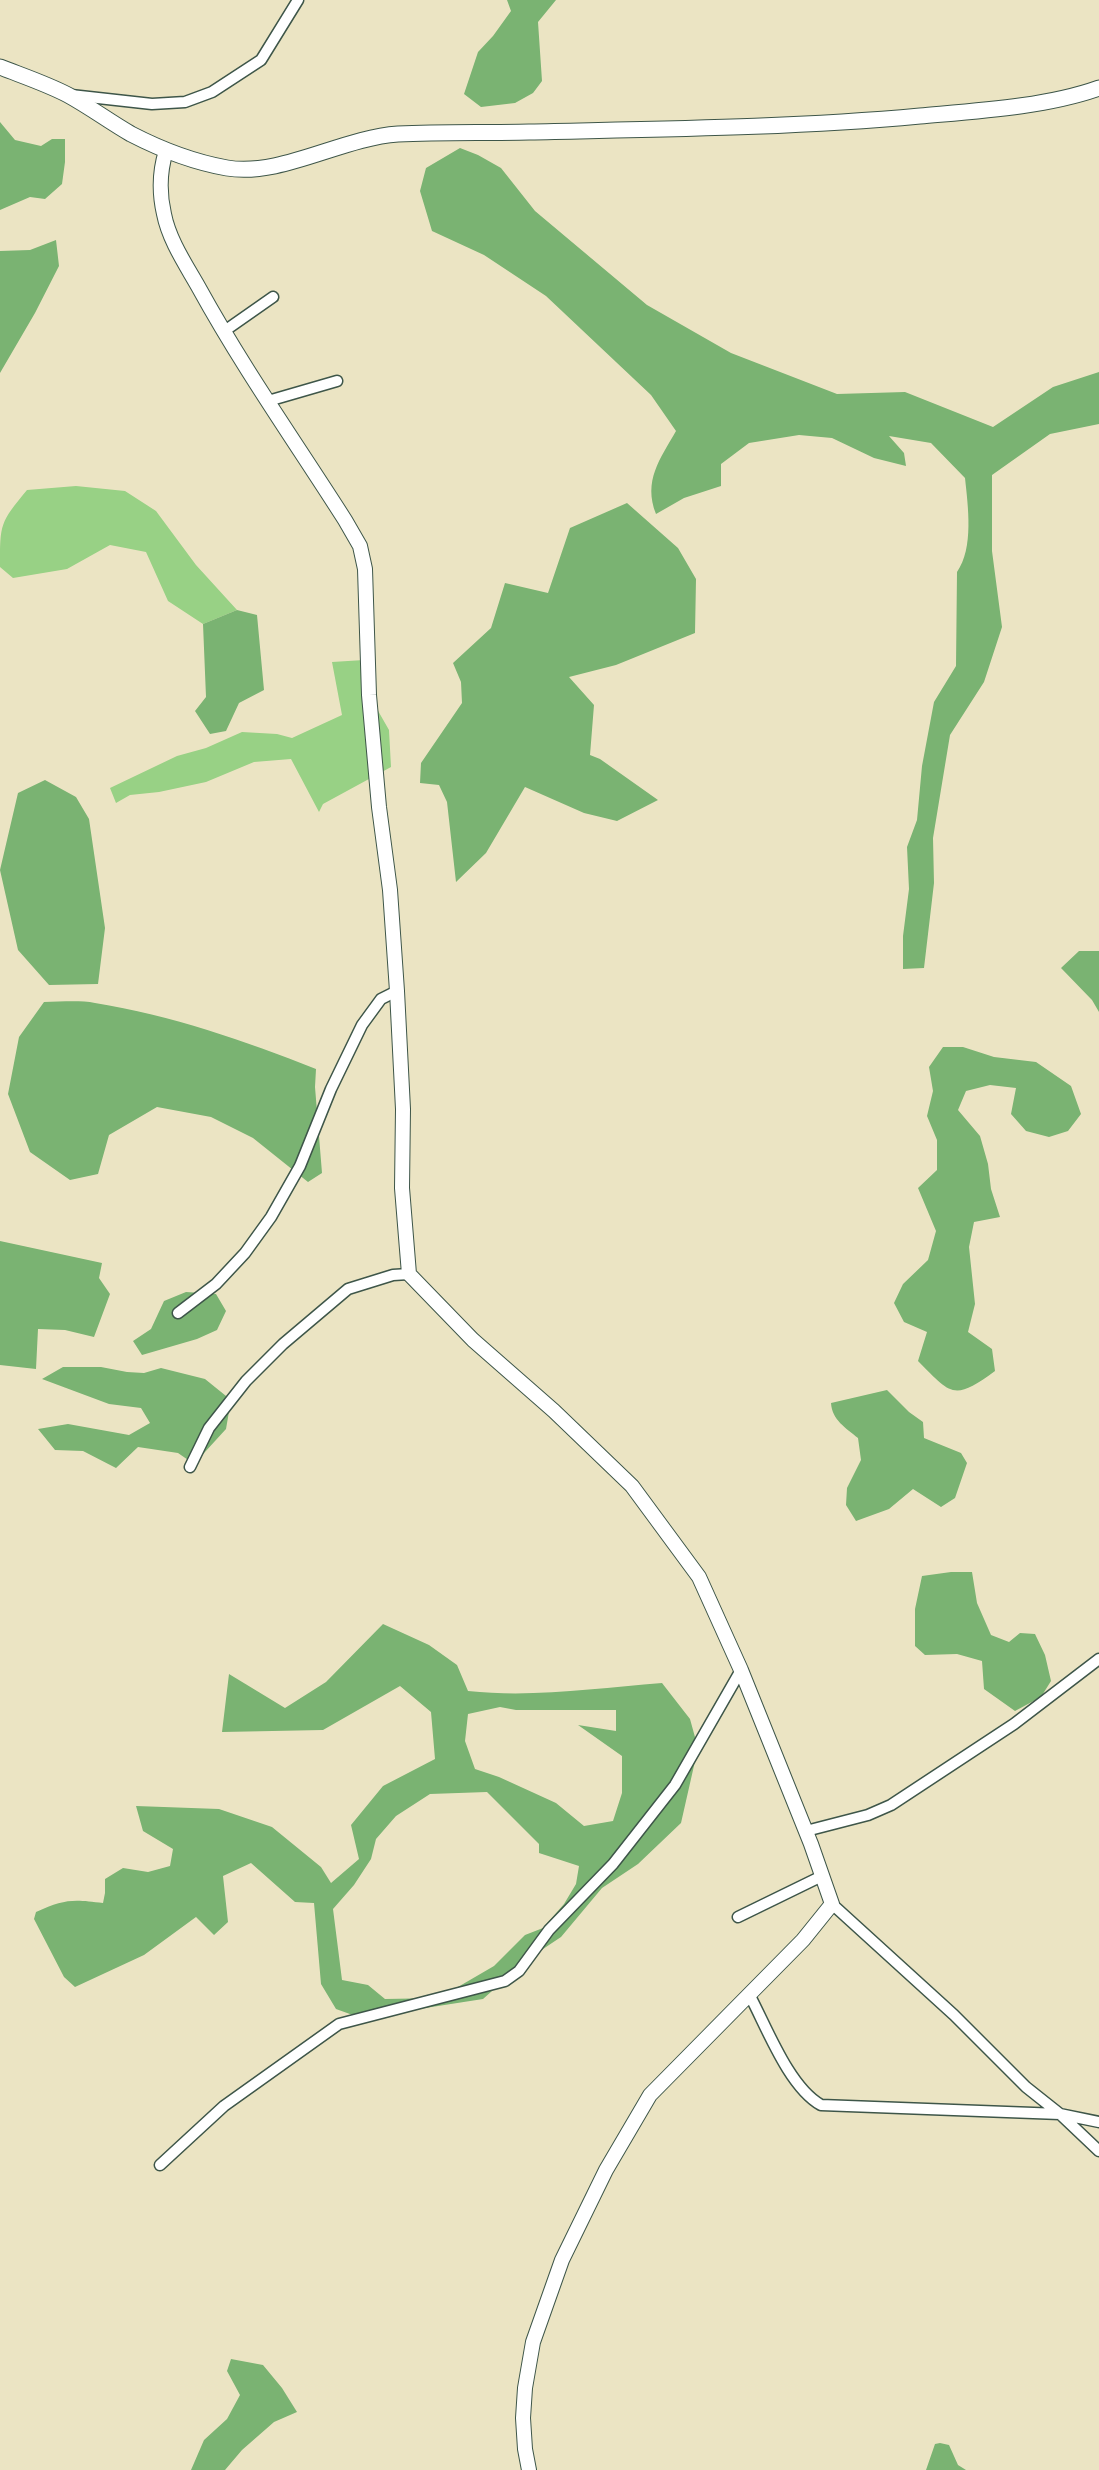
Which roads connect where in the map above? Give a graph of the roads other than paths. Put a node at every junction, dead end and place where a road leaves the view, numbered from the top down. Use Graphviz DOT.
graph roads {
  1 [pos="298,0"];
  2 [pos="0,67"];
  3 [pos="1099,88"];
  4 [pos="66,94"];
  5 [pos="166,151"];
  6 [pos="273,297"];
  7 [pos="223,332"];
  8 [pos="337,381"];
  9 [pos="268,401"];
  10 [pos="397,991"];
  11 [pos="409,1274"];
  12 [pos="178,1313"];
  13 [pos="190,1467"];
  14 [pos="1099,1659"];
  15 [pos="741,1670"];
  16 [pos="806,1831"];
  17 [pos="822,1876"];
  18 [pos="832,1904"];
  19 [pos="738,1917"];
  20 [pos="750,1996"];
  21 [pos="1060,2114"];
  22 [pos="1099,2122"];
  23 [pos="1099,2151"];
  24 [pos="160,2165"];
  25 [pos="529,2470"];
  1 -- 4 [label="street"];
  2 -- 4 [label="main road"];
  3 -- 5 [label="main road"];
  4 -- 5 [label="main road"];
  5 -- 7 [label="street"];
  6 -- 7 [label="street"];
  7 -- 9 [label="street"];
  8 -- 9 [label="street"];
  9 -- 10 [label="street"];
  10 -- 11 [label="street"];
  10 -- 12 [label="street"];
  11 -- 13 [label="street"];
  11 -- 15 [label="street"];
  14 -- 16 [label="street"];
  15 -- 16 [label="street"];
  15 -- 24 [label="street"];
  16 -- 17 [label="street"];
  17 -- 18 [label="street"];
  17 -- 19 [label="street"];
  18 -- 20 [label="street"];
  18 -- 21 [label="street"];
  20 -- 21 [label="street"];
  20 -- 25 [label="street"];
  21 -- 22 [label="street"];
  21 -- 23 [label="street"];
}
